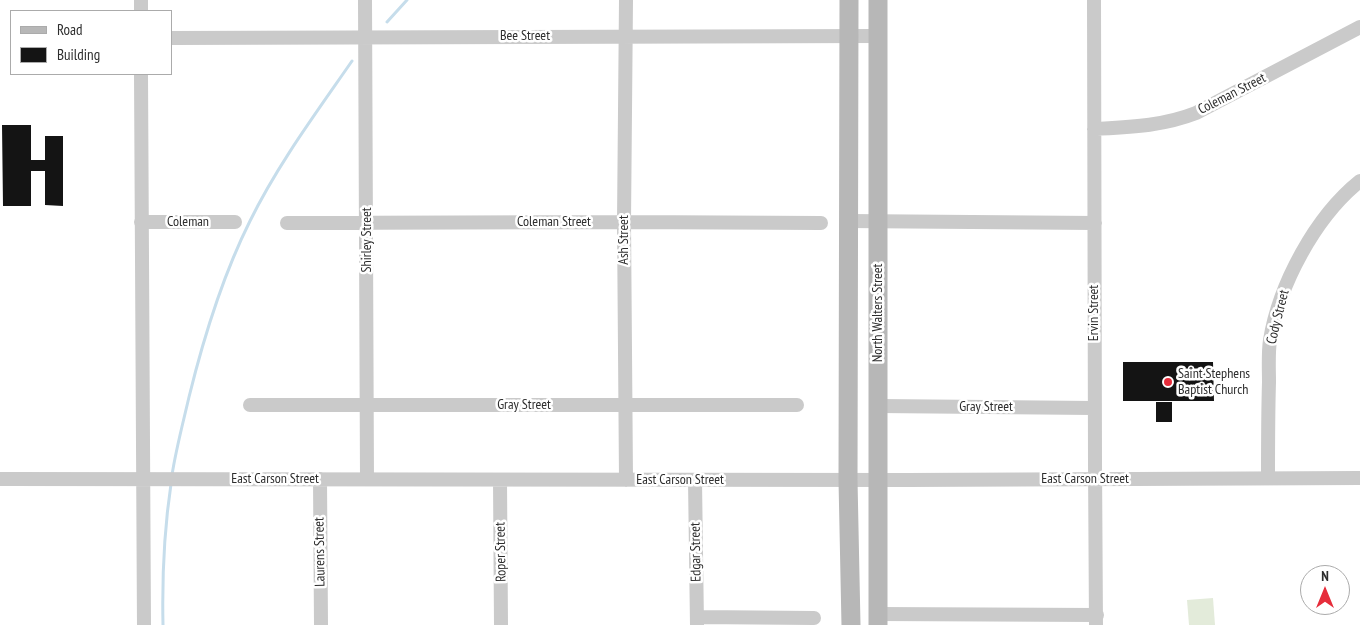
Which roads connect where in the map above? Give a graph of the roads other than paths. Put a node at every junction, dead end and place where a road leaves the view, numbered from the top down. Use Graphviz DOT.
graph roads {
  1 [pos="365,0"];
  2 [pos="626,0"];
  3 [pos="849,0"];
  4 [pos="878,0"];
  5 [pos="1094,0"];
  6 [pos="1360,27"];
  7 [pos="626,36"];
  8 [pos="849,36"];
  9 [pos="878,36"];
  10 [pos="172,38"];
  11 [pos="366,38"];
  12 [pos="141,75"];
  13 [pos="1094,129"];
  14 [pos="1360,181"];
  15 [pos="848,221"];
  16 [pos="141,222"];
  17 [pos="235,222"];
  18 [pos="366,222"];
  19 [pos="624,222"];
  20 [pos="878,222"];
  21 [pos="1094,222"];
  22 [pos="287,223"];
  23 [pos="821,224"];
  24 [pos="368,404"];
  25 [pos="250,405"];
  26 [pos="625,405"];
  27 [pos="797,405"];
  28 [pos="878,406"];
  29 [pos="1094,408"];
  30 [pos="1268,477"];
  31 [pos="1360,478"];
  32 [pos="0,479"];
  33 [pos="144,479"];
  34 [pos="320,479"];
  35 [pos="367,479"];
  36 [pos="1095,479"];
  37 [pos="500,480"];
  38 [pos="626,480"];
  39 [pos="695,480"];
  40 [pos="848,480"];
  41 [pos="877,480"];
  42 [pos="814,618"];
  43 [pos="877,620"];
  44 [pos="1096,620"];
  45 [pos="697,621"];
  46 [pos="144,625"];
  47 [pos="321,625"];
  48 [pos="501,625"];
  49 [pos="851,625"];
  1 -- 11 [label="street, Shirley Street"];
  2 -- 7 [label="street, Ash Street"];
  3 -- 8 [label="main road"];
  4 -- 9 [label="main road, North Walters Street"];
  5 -- 13 [label="street, Ervin Street"];
  6 -- 13 [label="street, Coleman Street"];
  7 -- 8 [label="street, Bee Street"];
  7 -- 11 [label="street, Bee Street"];
  7 -- 19 [label="street, Ash Street"];
  8 -- 9 [label="street, Bee Street"];
  8 -- 15 [label="main road"];
  9 -- 20 [label="main road, North Walters Street"];
  10 -- 11 [label="street, Bee Street"];
  11 -- 18 [label="street, Shirley Street"];
  12 -- 16 [label="street"];
  13 -- 21 [label="street, Ervin Street"];
  14 -- 30 [label="street, Cody Street"];
  15 -- 20 [label="street"];
  15 -- 40 [label="main road"];
  16 -- 17 [label="street, Coleman"];
  16 -- 33 [label="street"];
  18 -- 19 [label="street, Coleman Street"];
  18 -- 22 [label="street, Coleman Street"];
  18 -- 24 [label="street, Shirley Street"];
  19 -- 23 [label="street, Coleman Street"];
  19 -- 26 [label="street, Ash Street"];
  20 -- 21 [label="street"];
  20 -- 28 [label="main road, North Walters Street"];
  21 -- 29 [label="street, Ervin Street"];
  24 -- 25 [label="street, Gray Street"];
  24 -- 26 [label="street, Gray Street"];
  24 -- 35 [label="street, Shirley Street"];
  26 -- 27 [label="street, Gray Street"];
  26 -- 38 [label="street, Ash Street"];
  28 -- 29 [label="street, Gray Street"];
  28 -- 41 [label="main road, North Walters Street"];
  29 -- 36 [label="street, Ervin Street"];
  30 -- 31 [label="street, East Carson Street"];
  30 -- 36 [label="street, East Carson Street"];
  32 -- 33 [label="street, East Carson Street"];
  33 -- 34 [label="street, East Carson Street"];
  33 -- 46 [label="street"];
  34 -- 35 [label="street, East Carson Street"];
  34 -- 47 [label="street, Laurens Street"];
  35 -- 37 [label="street, East Carson Street"];
  36 -- 41 [label="street, East Carson Street"];
  36 -- 44 [label="street, Ervin Street"];
  37 -- 38 [label="street, East Carson Street"];
  37 -- 48 [label="street, Roper Street"];
  38 -- 39 [label="street, East Carson Street"];
  39 -- 40 [label="street, East Carson Street"];
  39 -- 45 [label="street, Edgar Street"];
  40 -- 41 [label="street, East Carson Street"];
  40 -- 49 [label="main road"];
  41 -- 43 [label="main road, North Walters Street"];
  42 -- 45 [label="street"];
  43 -- 44 [label="street"];
}
